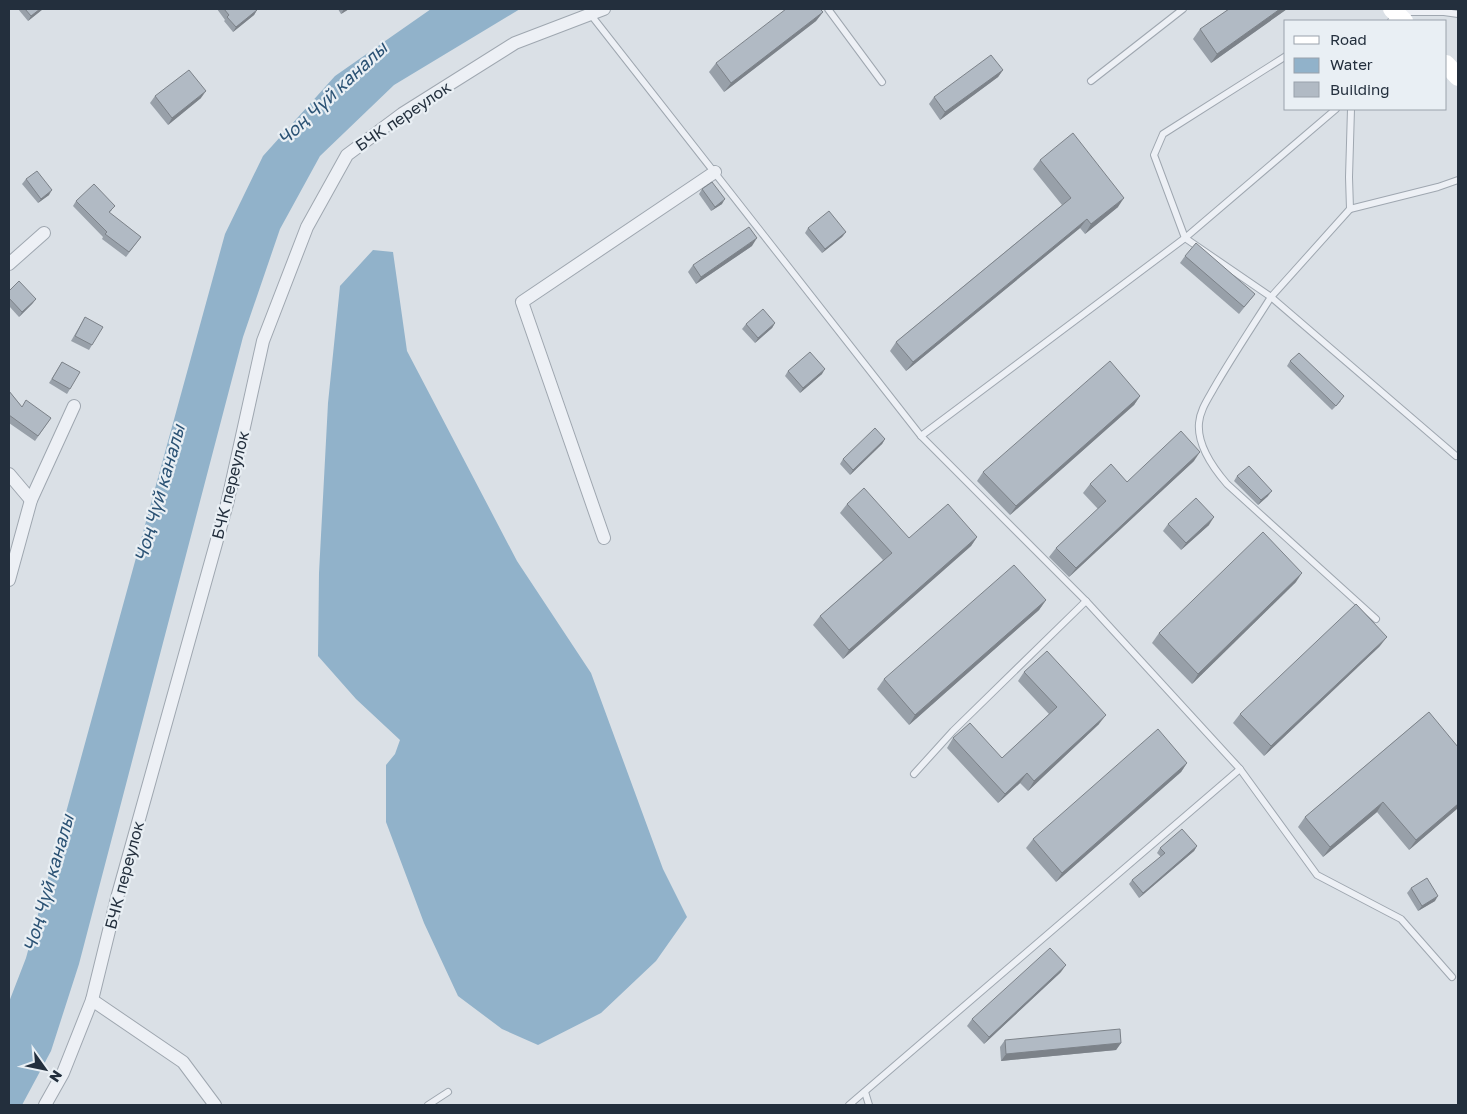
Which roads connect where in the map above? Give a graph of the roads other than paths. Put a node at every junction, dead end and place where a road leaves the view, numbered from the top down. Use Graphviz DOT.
graph roads {
  1 [pos="604,9"];
  2 [pos="828,9"];
  3 [pos="1183,9"];
  4 [pos="591,14"];
  5 [pos="1458,14"];
  6 [pos="1396,16"];
  7 [pos="1284,57"];
  8 [pos="1447,65"];
  9 [pos="1458,77"];
  10 [pos="1091,81"];
  11 [pos="882,82"];
  12 [pos="1335,110"];
  13 [pos="1351,110"];
  14 [pos="715,172"];
  15 [pos="1458,180"];
  16 [pos="1350,209"];
  17 [pos="44,233"];
  18 [pos="1184,238"];
  19 [pos="9,264"];
  20 [pos="1270,296"];
  21 [pos="74,406"];
  22 [pos="921,436"];
  23 [pos="1456,456"];
  24 [pos="9,474"];
  25 [pos="31,500"];
  26 [pos="604,538"];
  27 [pos="9,580"];
  28 [pos="1086,601"];
  29 [pos="1376,619"];
  30 [pos="1240,769"];
  31 [pos="914,774"];
  32 [pos="1452,977"];
  33 [pos="92,1000"];
  34 [pos="448,1092"];
  35 [pos="865,1092"];
  36 [pos="45,1105"];
  37 [pos="215,1105"];
  38 [pos="428,1105"];
  39 [pos="849,1105"];
  40 [pos="869,1105"];
  1 -- 4 [label="street, БЧК переулок"];
  2 -- 11 [label="lane"];
  3 -- 10 [label="lane"];
  4 -- 14 [label="lane"];
  4 -- 33 [label="street, БЧК переулок"];
  5 -- 6 [label="lane"];
  7 -- 18 [label="lane"];
  8 -- 9 [label="main road"];
  12 -- 18 [label="lane"];
  13 -- 16 [label="lane"];
  14 -- 22 [label="lane"];
  14 -- 26 [label="street"];
  15 -- 16 [label="lane"];
  16 -- 20 [label="lane"];
  17 -- 19 [label="street"];
  18 -- 20 [label="lane"];
  18 -- 22 [label="lane"];
  20 -- 23 [label="lane"];
  20 -- 29 [label="lane"];
  21 -- 25 [label="street"];
  22 -- 28 [label="lane"];
  24 -- 25 [label="street"];
  25 -- 27 [label="street"];
  28 -- 30 [label="lane"];
  28 -- 31 [label="lane"];
  30 -- 32 [label="lane"];
  30 -- 35 [label="lane"];
  33 -- 36 [label="street, БЧК переулок"];
  33 -- 37 [label="street"];
  34 -- 38 [label="lane"];
  35 -- 39 [label="lane"];
  35 -- 40 [label="lane"];
}
